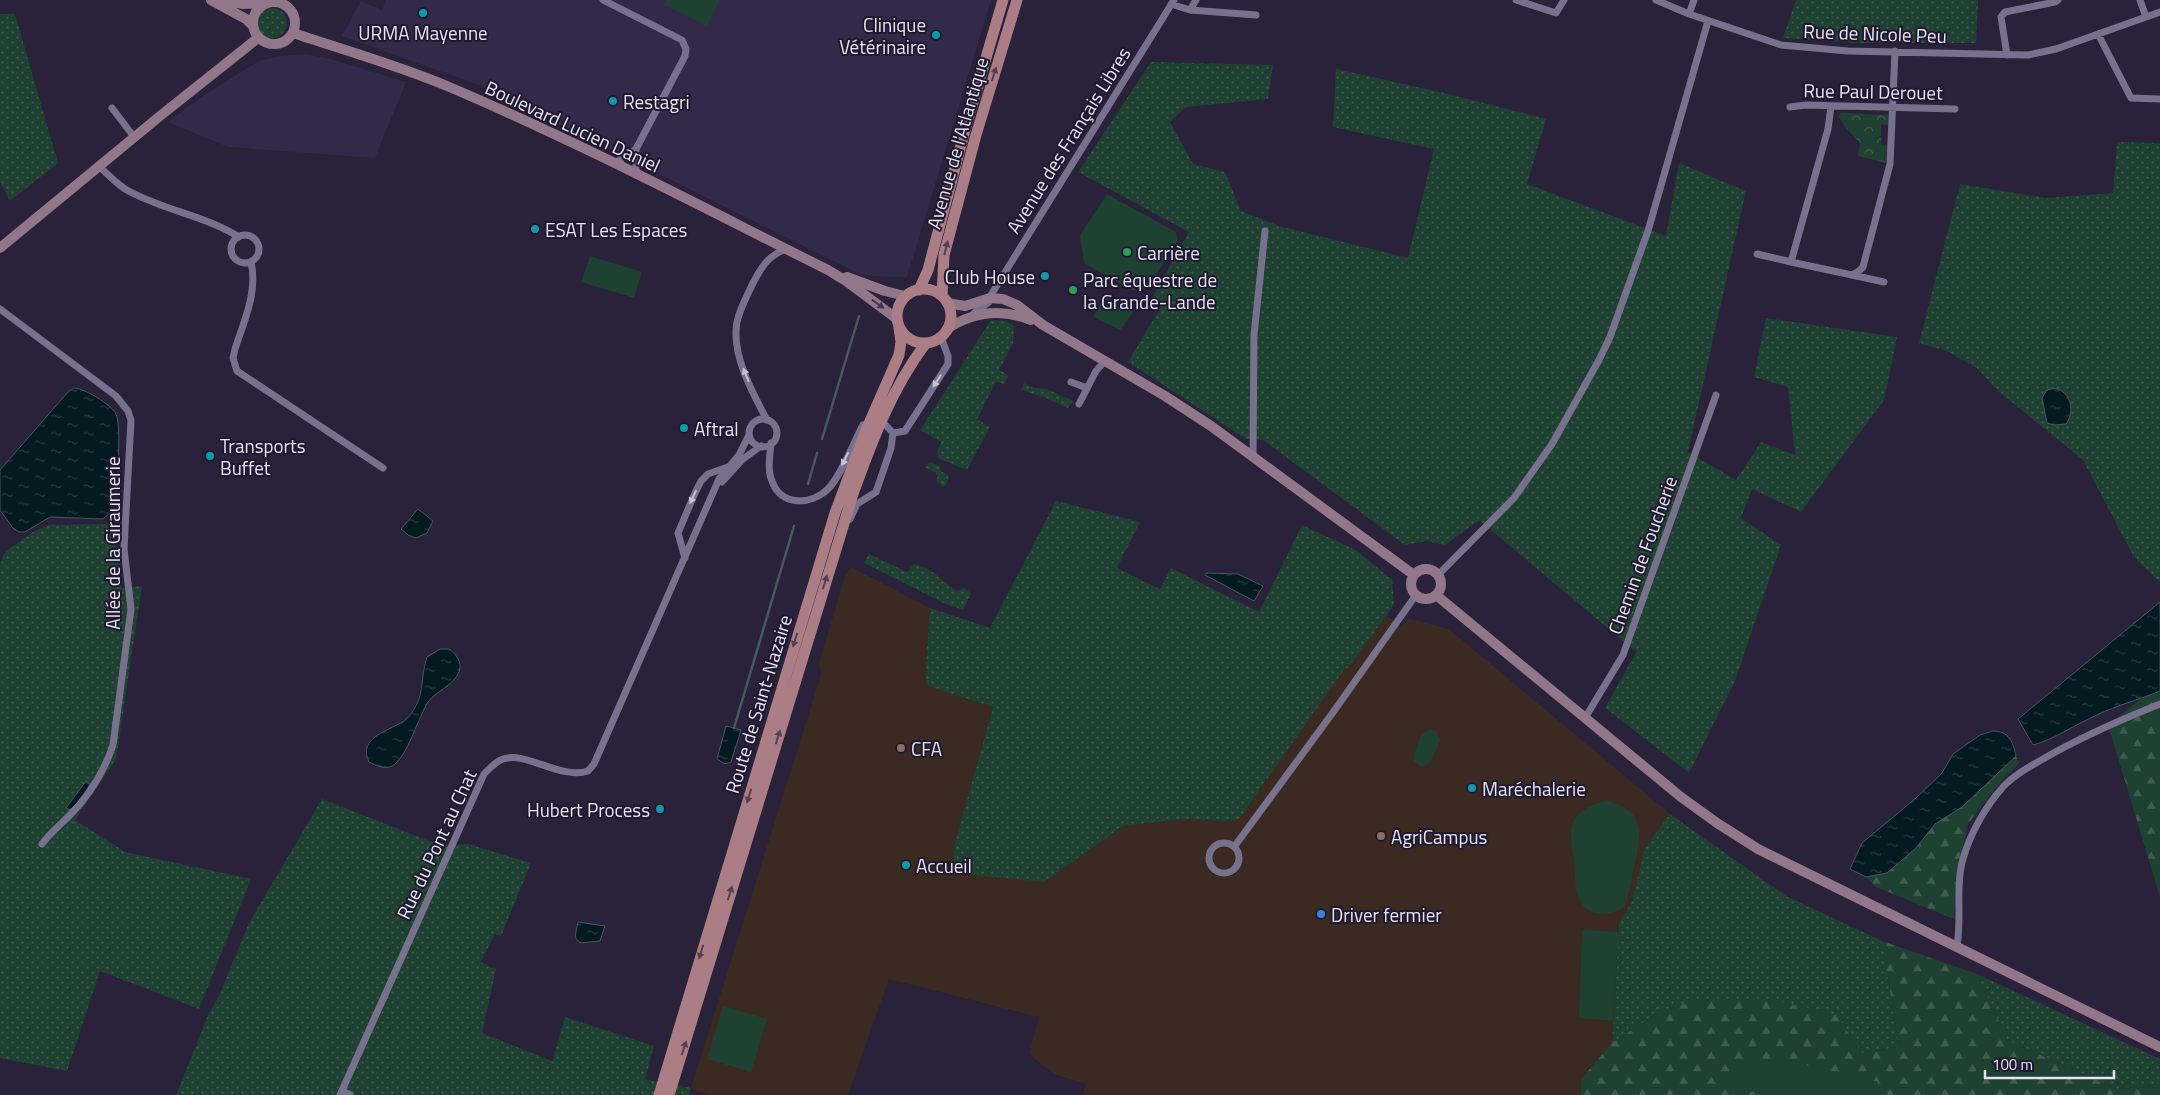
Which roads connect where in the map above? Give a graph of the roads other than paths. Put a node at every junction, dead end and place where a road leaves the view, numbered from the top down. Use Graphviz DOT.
graph roads {
  1 [pos="212,0"];
  2 [pos="223,0"];
  3 [pos="603,0"];
  4 [pos="1003,0"];
  5 [pos="1017,0"];
  6 [pos="1196,0"];
  7 [pos="1516,0"];
  8 [pos="1564,0"];
  9 [pos="1656,0"];
  10 [pos="1694,0"];
  11 [pos="2058,0"];
  12 [pos="2140,0"];
  13 [pos="1173,2"];
  14 [pos="266,3"];
  15 [pos="289,3"];
  16 [pos="1190,10"];
  17 [pos="2160,12"];
  18 [pos="1689,14"];
  19 [pos="1256,15"];
  20 [pos="2146,17"];
  21 [pos="1708,21"];
  22 [pos="253,26"];
  23 [pos="293,33"];
  24 [pos="2098,34"];
  25 [pos="258,38"];
  26 [pos="1895,51"];
  27 [pos="2007,55"];
  28 [pos="2160,99"];
  29 [pos="1831,106"];
  30 [pos="1790,107"];
  31 [pos="112,108"];
  32 [pos="1893,108"];
  33 [pos="1955,109"];
  34 [pos="134,137"];
  35 [pos="636,149"];
  36 [pos="614,164"];
  37 [pos="99,166"];
  38 [pos="636,175"];
  39 [pos="1265,231"];
  40 [pos="239,237"];
  41 [pos="0,248"];
  42 [pos="786,249"];
  43 [pos="1757,254"];
  44 [pos="251,262"];
  45 [pos="1791,262"];
  46 [pos="828,270"];
  47 [pos="1852,275"];
  48 [pos="1884,282"];
  49 [pos="919,290"];
  50 [pos="906,296"];
  51 [pos="990,298"];
  52 [pos="944,300"];
  53 [pos="0,308"];
  54 [pos="972,317"];
  55 [pos="898,324"];
  56 [pos="1043,325"];
  57 [pos="944,333"];
  58 [pos="926,343"];
  59 [pos="1106,361"];
  60 [pos="1071,382"];
  61 [pos="885,385"];
  62 [pos="1087,388"];
  63 [pos="1716,395"];
  64 [pos="1078,404"];
  65 [pos="767,420"];
  66 [pos="881,420"];
  67 [pos="893,433"];
  68 [pos="749,435"];
  69 [pos="771,443"];
  70 [pos="760,446"];
  71 [pos="1254,457"];
  72 [pos="728,467"];
  73 [pos="383,468"];
  74 [pos="717,488"];
  75 [pos="685,558"];
  76 [pos="830,563"];
  77 [pos="1414,574"];
  78 [pos="1438,575"];
  79 [pos="1416,595"];
  80 [pos="1436,595"];
  81 [pos="2160,704"];
  82 [pos="1585,718"];
  83 [pos="42,844"];
  84 [pos="1234,847"];
  85 [pos="1957,946"];
  86 [pos="2160,1047"];
  87 [pos="341,1093"];
  88 [pos="350,1095"];
  89 [pos="660,1095"];
  90 [pos="669,1095"];
  1 -- 22 [label="street"];
  2 -- 14 [label="street"];
  3 -- 35 [label="street"];
  4 -- 49 [label="main road, Avenue de l'Atlantique"];
  52 -- 5 [label="main road, Avenue de l'Atlantique, one-way"];
  6 -- 16 [label="street"];
  7 -- 8 [label="street"];
  9 -- 18 [label="street, Rue de Nicole Peu"];
  10 -- 18 [label="street"];
  11 -- 27 [label="street"];
  12 -- 20 [label="street"];
  13 -- 16 [label="street"];
  13 -- 51 [label="street, Avenue des Français Libres"];
  14 -- 15 [label="street"];
  14 -- 22 [label="street"];
  15 -- 23 [label="street"];
  16 -- 19 [label="street"];
  17 -- 20 [label="street, Rue de Nicole Peu"];
  18 -- 21 [label="street, Rue de Nicole Peu"];
  20 -- 24 [label="street, Rue de Nicole Peu"];
  21 -- 26 [label="street, Rue de Nicole Peu"];
  21 -- 78 [label="street"];
  22 -- 25 [label="street"];
  23 -- 25 [label="street"];
  23 -- 36 [label="street, Boulevard Lucien Daniel"];
  24 -- 27 [label="street, Rue de Nicole Peu"];
  24 -- 28 [label="street"];
  25 -- 34 [label="street"];
  26 -- 27 [label="street, Rue de Nicole Peu"];
  26 -- 32 [label="street"];
  29 -- 30 [label="street, Rue Paul Derouet"];
  29 -- 32 [label="street, Rue Paul Derouet"];
  29 -- 45 [label="street"];
  31 -- 34 [label="street"];
  32 -- 33 [label="street, Rue Paul Derouet"];
  32 -- 47 [label="street"];
  34 -- 37 [label="street"];
  35 -- 36 [label="street"];
  35 -- 38 [label="street"];
  36 -- 38 [label="street, Boulevard Lucien Daniel"];
  37 -- 40 [label="street"];
  37 -- 41 [label="street"];
  38 -- 42 [label="street, Boulevard Lucien Daniel"];
  39 -- 71 [label="street"];
  40 -- 44 [label="street"];
  40 -- 44 [label="street"];
  42 -- 46 [label="street, Boulevard Lucien Daniel"];
  65 -- 42 [label="street, one-way"];
  43 -- 45 [label="street"];
  44 -- 73 [label="street"];
  45 -- 47 [label="street"];
  46 -- 50 [label="street, Boulevard Lucien Daniel"];
  46 -- 55 [label="street, Boulevard Lucien Daniel, one-way"];
  47 -- 48 [label="street"];
  49 -- 50 [label="main road"];
  49 -- 52 [label="main road"];
  50 -- 55 [label="main road"];
  51 -- 52 [label="street"];
  51 -- 54 [label="street, Avenue des Français Libres"];
  51 -- 56 [label="street"];
  52 -- 57 [label="main road"];
  53 -- 83 [label="street, Allée de la Giraumerie"];
  54 -- 56 [label="street"];
  54 -- 57 [label="street"];
  55 -- 58 [label="main road"];
  55 -- 61 [label="main road, Route de Saint-Nazaire"];
  56 -- 59 [label="street"];
  57 -- 58 [label="main road"];
  57 -- 67 [label="street, one-way"];
  58 -- 66 [label="main road, Route de Saint-Nazaire"];
  59 -- 62 [label="street"];
  59 -- 71 [label="street"];
  60 -- 62 [label="street"];
  61 -- 69 [label="street, one-way"];
  61 -- 89 [label="main road, Route de Saint-Nazaire, one-way"];
  62 -- 64 [label="street"];
  63 -- 82 [label="street, Chemin de Foucherie"];
  65 -- 68 [label="street"];
  65 -- 69 [label="street"];
  66 -- 67 [label="street"];
  66 -- 76 [label="main road, Route de Saint-Nazaire"];
  67 -- 76 [label="street"];
  68 -- 70 [label="street"];
  68 -- 72 [label="street"];
  69 -- 70 [label="street"];
  70 -- 74 [label="street"];
  71 -- 77 [label="street"];
  72 -- 74 [label="street"];
  72 -- 75 [label="street, one-way"];
  74 -- 75 [label="street, Rue du Pont au Chat"];
  75 -- 87 [label="street, Rue du Pont au Chat"];
  90 -- 76 [label="main road, Route de Saint-Nazaire, one-way"];
  77 -- 78 [label="street"];
  77 -- 79 [label="street"];
  78 -- 80 [label="street"];
  79 -- 80 [label="street"];
  79 -- 84 [label="street"];
  80 -- 82 [label="street"];
  81 -- 85 [label="street"];
  82 -- 85 [label="street"];
  84 -- 84 [label="street"];
  85 -- 86 [label="street"];
  87 -- 88 [label="street"];
}
